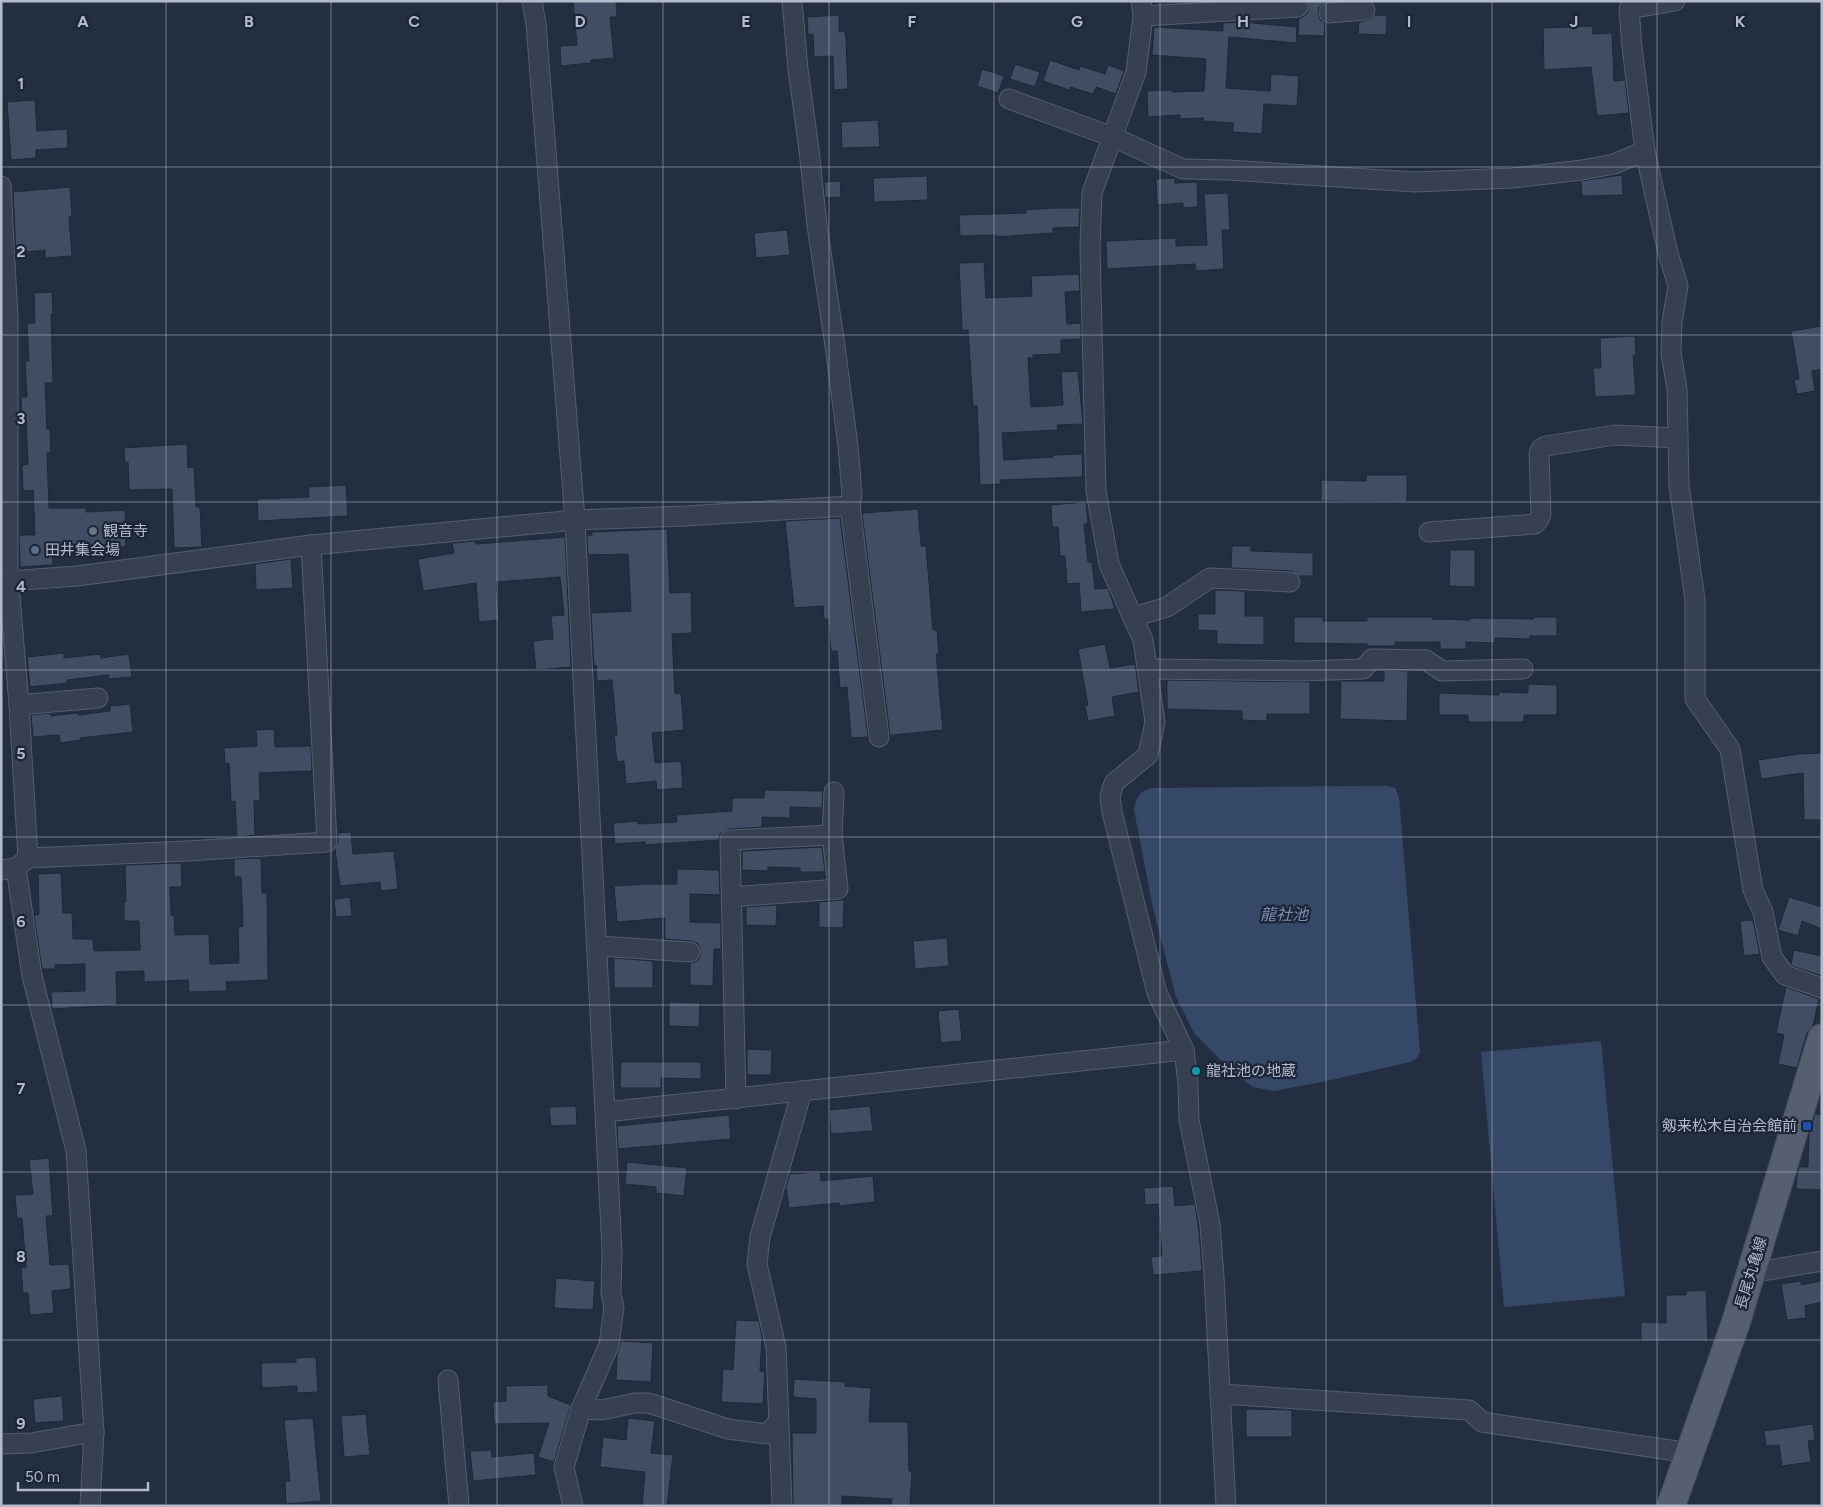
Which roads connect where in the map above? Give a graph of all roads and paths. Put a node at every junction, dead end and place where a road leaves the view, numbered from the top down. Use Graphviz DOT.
graph roads {
  1 [pos="532,1"];
  2 [pos="792,1"];
  3 [pos="1675,1"];
  4 [pos="1298,7"];
  5 [pos="1142,9"];
  6 [pos="1339,9"];
  7 [pos="1365,10"];
  8 [pos="1009,99"];
  9 [pos="1113,137"];
  10 [pos="1646,151"];
  11 [pos="1,186"];
  12 [pos="5,345"];
  13 [pos="5,395"];
  14 [pos="1678,438"];
  15 [pos="850,506"];
  16 [pos="575,520"];
  17 [pos="1430,532"];
  18 [pos="311,545"];
  19 [pos="5,580"];
  20 [pos="1290,582"];
  21 [pos="1132,617"];
  22 [pos="1148,669"];
  23 [pos="1523,669"];
  24 [pos="98,698"];
  25 [pos="18,705"];
  26 [pos="879,736"];
  27 [pos="834,792"];
  28 [pos="832,835"];
  29 [pos="15,865"];
  30 [pos="731,897"];
  31 [pos="598,946"];
  32 [pos="690,952"];
  33 [pos="1822,988"];
  34 [pos="1822,1038"];
  35 [pos="1184,1050"];
  36 [pos="802,1091"];
  37 [pos="736,1098"];
  38 [pos="604,1112"];
  39 [pos="1822,1261"];
  40 [pos="1751,1273"];
  41 [pos="448,1380"];
  42 [pos="1220,1394"];
  43 [pos="581,1409"];
  44 [pos="779,1421"];
  45 [pos="94,1432"];
  46 [pos="1,1444"];
  47 [pos="1690,1453"];
  48 [pos="90,1506"];
  49 [pos="459,1506"];
  50 [pos="572,1506"];
  51 [pos="782,1506"];
  52 [pos="1226,1506"];
  53 [pos="1671,1506"];
  1 -- 16 [label="street"];
  2 -- 15 [label="street"];
  3 -- 10 [label="street"];
  4 -- 5 [label="street"];
  5 -- 9 [label="street"];
  6 -- 7 [label="street"];
  8 -- 9 [label="street"];
  9 -- 10 [label="street"];
  9 -- 21 [label="street"];
  10 -- 14 [label="street"];
  11 -- 12 [label="street"];
  12 -- 13 [label="street"];
  13 -- 19 [label="street"];
  14 -- 17 [label="street"];
  14 -- 33 [label="street"];
  15 -- 16 [label="street"];
  15 -- 26 [label="street"];
  16 -- 18 [label="street"];
  16 -- 31 [label="street"];
  18 -- 19 [label="street"];
  18 -- 29 [label="street"];
  19 -- 25 [label="street"];
  20 -- 21 [label="street"];
  21 -- 22 [label="street"];
  22 -- 23 [label="street"];
  22 -- 35 [label="street"];
  24 -- 25 [label="street"];
  25 -- 29 [label="street"];
  27 -- 28 [label="street"];
  28 -- 30 [label="street"];
  28 -- 30 [label="street"];
  29 -- 45 [label="street"];
  30 -- 37 [label="street"];
  31 -- 32 [label="street"];
  31 -- 38 [label="street"];
  34 -- 40 [label="main road, 長尾丸亀線"];
  35 -- 36 [label="street"];
  35 -- 42 [label="street"];
  36 -- 37 [label="street"];
  36 -- 44 [label="street"];
  37 -- 38 [label="street"];
  38 -- 43 [label="street"];
  39 -- 40 [label="street"];
  40 -- 47 [label="main road, 長尾丸亀線"];
  41 -- 49 [label="street"];
  42 -- 47 [label="street"];
  42 -- 52 [label="street"];
  43 -- 44 [label="street"];
  43 -- 50 [label="street"];
  44 -- 51 [label="street"];
  45 -- 46 [label="street"];
  45 -- 48 [label="street"];
  47 -- 53 [label="main road, 長尾丸亀線"];
}
